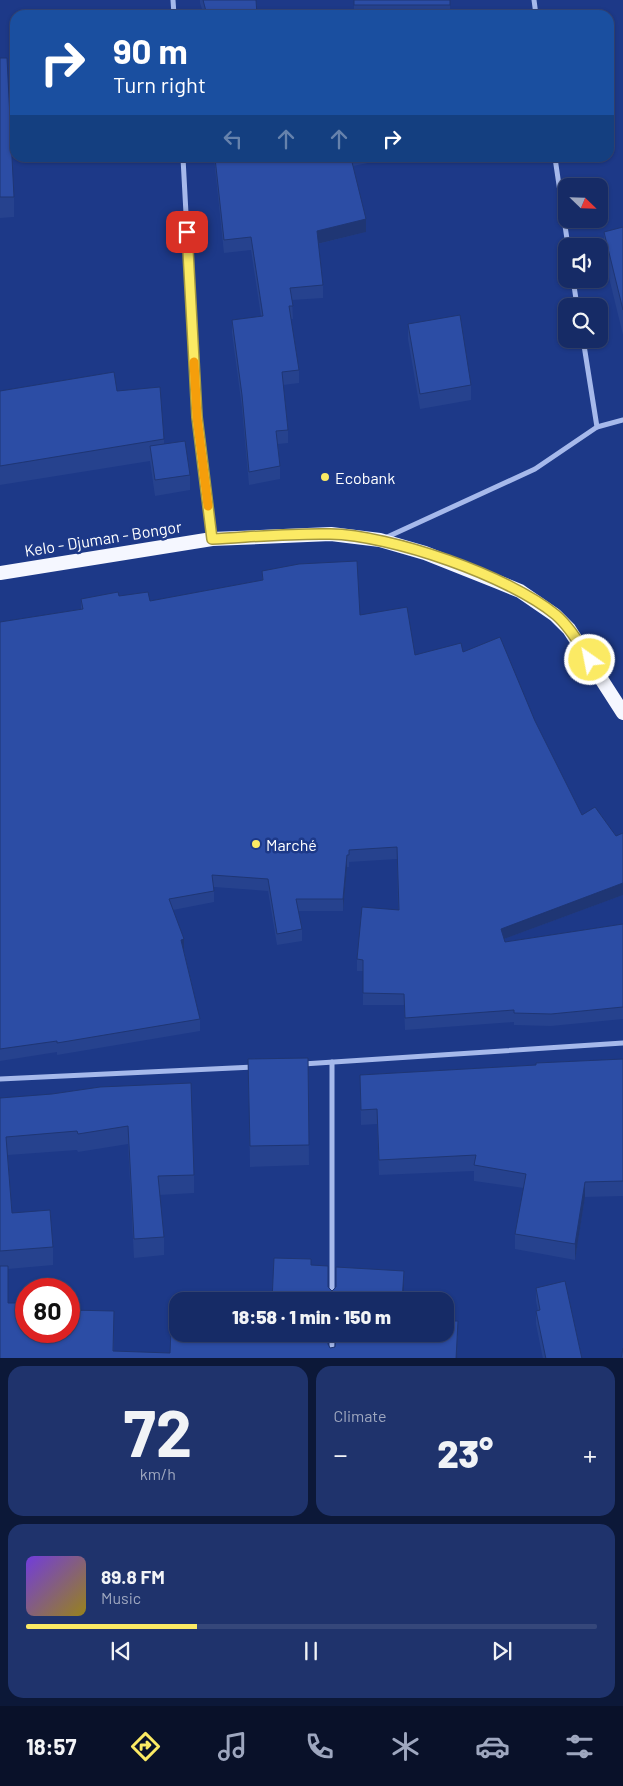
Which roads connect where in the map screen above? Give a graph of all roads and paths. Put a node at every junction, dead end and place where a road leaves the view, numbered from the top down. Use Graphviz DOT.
graph roads {
  1 [pos="183,162"];
  2 [pos="556,162"];
  3 [pos="567,238"];
  4 [pos="584,348"];
  5 [pos="623,420"];
  6 [pos="597,427"];
  7 [pos="212,539"];
  8 [pos="380,540"];
  9 [pos="0,573"];
  10 [pos="623,713"];
  11 [pos="623,1043"];
  12 [pos="332,1062"];
  13 [pos="296,1064"];
  14 [pos="258,1067"];
  15 [pos="0,1079"];
  16 [pos="332,1292"];
  17 [pos="332,1342"];
  18 [pos="332,1358"];
  1 -- 7 [label="street"];
  2 -- 3 [label="street"];
  4 -- 6 [label="street"];
  5 -- 6 [label="street"];
  6 -- 8 [label="street"];
  7 -- 8 [label="highway, Kelo - Djuman - Bongor"];
  7 -- 9 [label="highway, Kelo - Djuman - Bongor"];
  8 -- 10 [label="highway, Kelo - Djuman - Bongor"];
  11 -- 12 [label="street"];
  12 -- 13 [label="street"];
  12 -- 16 [label="street"];
  14 -- 15 [label="street"];
  17 -- 18 [label="street"];
}
